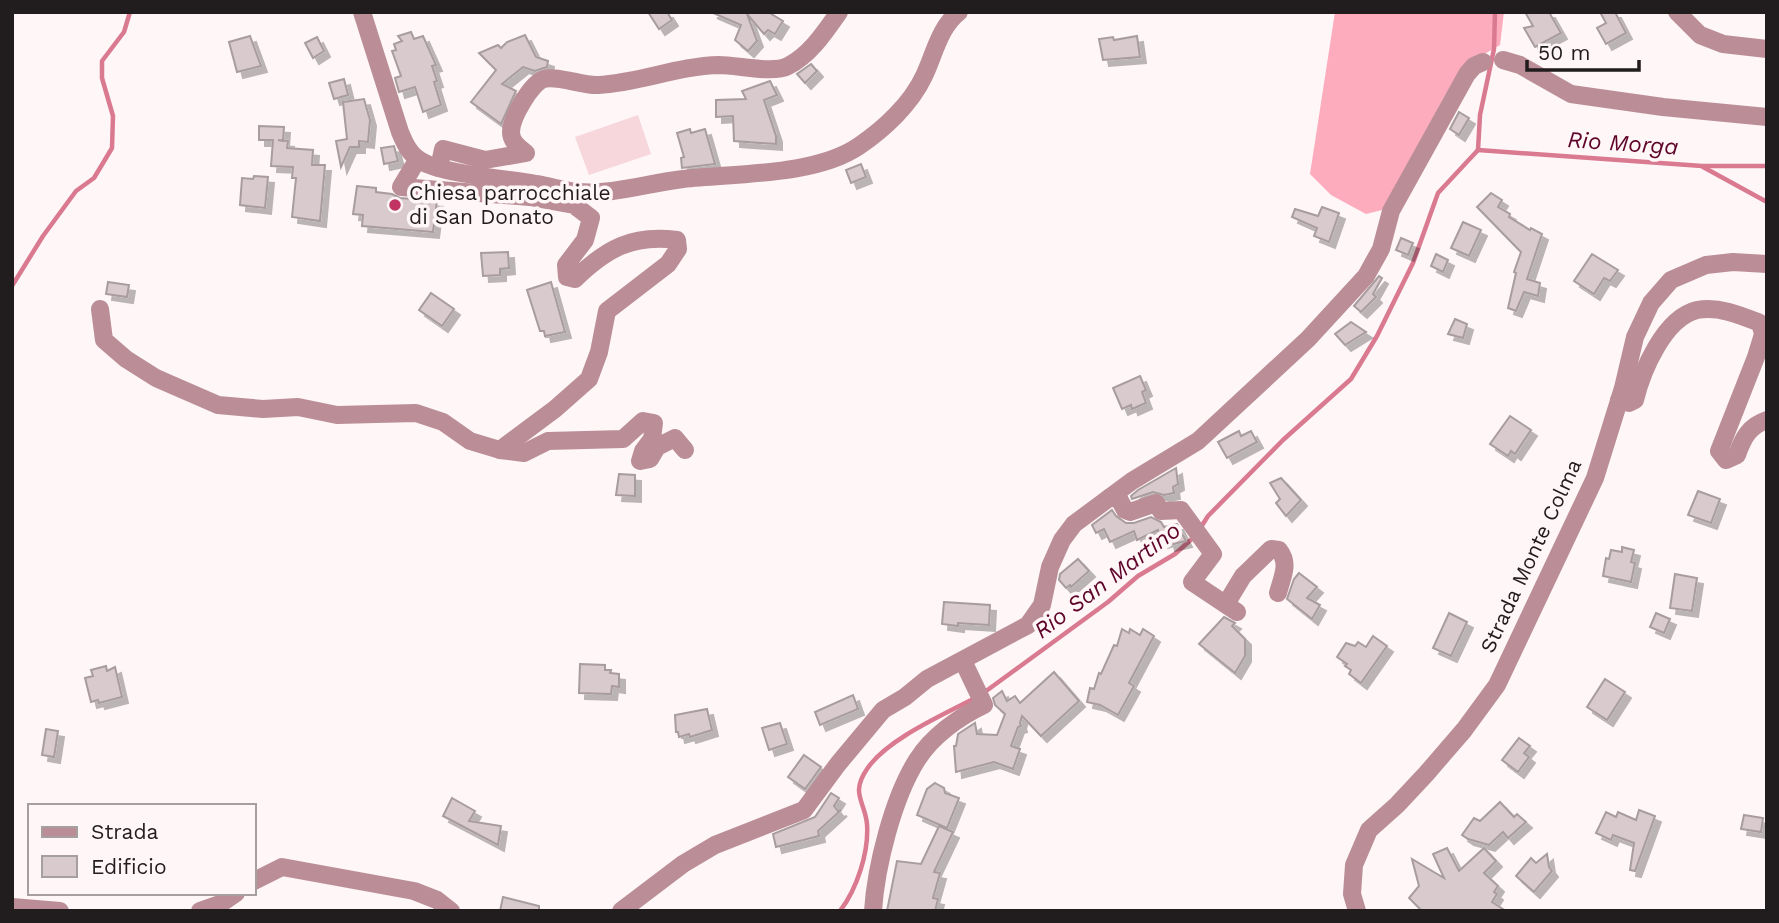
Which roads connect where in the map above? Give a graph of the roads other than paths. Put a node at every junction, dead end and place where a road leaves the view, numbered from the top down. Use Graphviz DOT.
graph roads {
  1 [pos="362,12"];
  2 [pos="839,12"];
  3 [pos="959,12"];
  4 [pos="1677,12"];
  5 [pos="1767,50"];
  6 [pos="1767,117"];
  7 [pos="413,167"];
  8 [pos="439,168"];
  9 [pos="534,190"];
  10 [pos="1767,264"];
  11 [pos="100,309"];
  12 [pos="1619,400"];
  13 [pos="1767,420"];
  14 [pos="500,450"];
  15 [pos="685,450"];
  16 [pos="1109,498"];
  17 [pos="1278,593"];
  18 [pos="963,662"];
  19 [pos="256,880"];
  20 [pos="233,895"];
  21 [pos="12,907"];
  22 [pos="60,911"];
  23 [pos="200,911"];
  24 [pos="451,911"];
  25 [pos="621,911"];
  26 [pos="873,911"];
  27 [pos="1357,911"];
  1 -- 8 [label="street"];
  2 -- 8 [label="street"];
  3 -- 9 [label="street"];
  4 -- 5 [label="street"];
  6 -- 16 [label="street"];
  7 -- 9 [label="street"];
  8 -- 9 [label="street"];
  9 -- 14 [label="street"];
  10 -- 12 [label="street, Strada Monte Colma"];
  11 -- 14 [label="street"];
  12 -- 13 [label="street"];
  12 -- 27 [label="street, Strada Monte Colma"];
  14 -- 15 [label="street"];
  16 -- 17 [label="street"];
  16 -- 18 [label="street"];
  18 -- 25 [label="street"];
  18 -- 26 [label="street"];
  19 -- 24 [label="street"];
  20 -- 23 [label="street"];
  21 -- 22 [label="street"];
}
